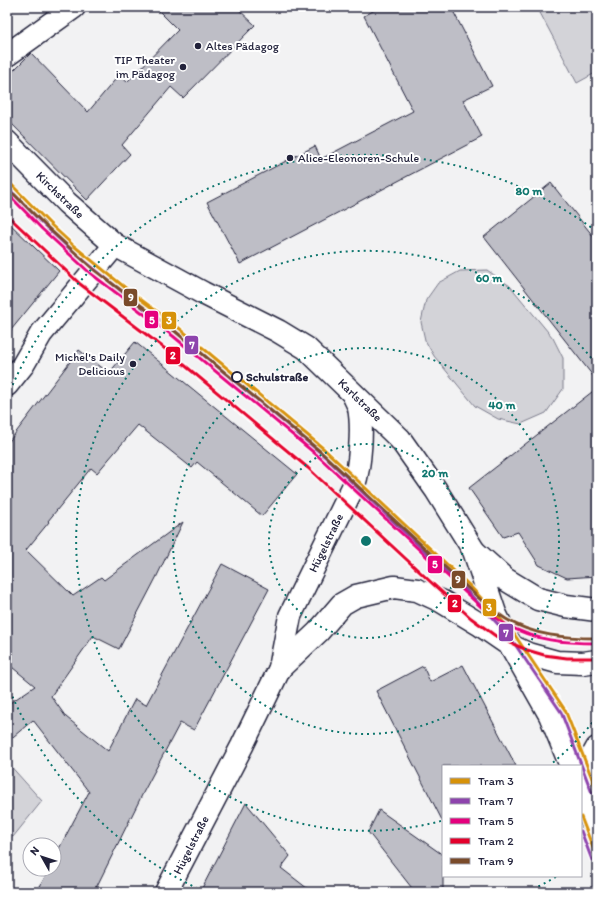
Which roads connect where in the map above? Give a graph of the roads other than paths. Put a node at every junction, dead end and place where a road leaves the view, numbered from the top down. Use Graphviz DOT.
graph roads {
  1 [pos="74,7"];
  2 [pos="7,54"];
  3 [pos="7,142"];
  4 [pos="115,245"];
  5 [pos="7,385"];
  6 [pos="353,394"];
  7 [pos="474,551"];
  8 [pos="394,587"];
  9 [pos="597,610"];
  10 [pos="511,646"];
  11 [pos="597,661"];
  12 [pos="280,668"];
  13 [pos="597,748"];
  14 [pos="571,765"];
  15 [pos="582,788"];
  16 [pos="582,795"];
  17 [pos="597,833"];
  18 [pos="166,892"];
  1 -- 2 [label="main road"];
  3 -- 4 [label="main road, Kirchstraße"];
  4 -- 5 [label="main road"];
  4 -- 6 [label="main road, Karlstraße"];
  6 -- 7 [label="main road, Karlstraße"];
  6 -- 12 [label="main road, Hügelstraße"];
  7 -- 9 [label="main road"];
  7 -- 10 [label="main road, Karlstraße"];
  8 -- 10 [label="main road, Karlstraße"];
  8 -- 12 [label="main road, Hügelstraße"];
  10 -- 11 [label="main road"];
  10 -- 14 [label="main road, Karlstraße"];
  12 -- 18 [label="main road, Hügelstraße"];
  13 -- 15 [label="main road"];
  16 -- 17 [label="main road"];
}
